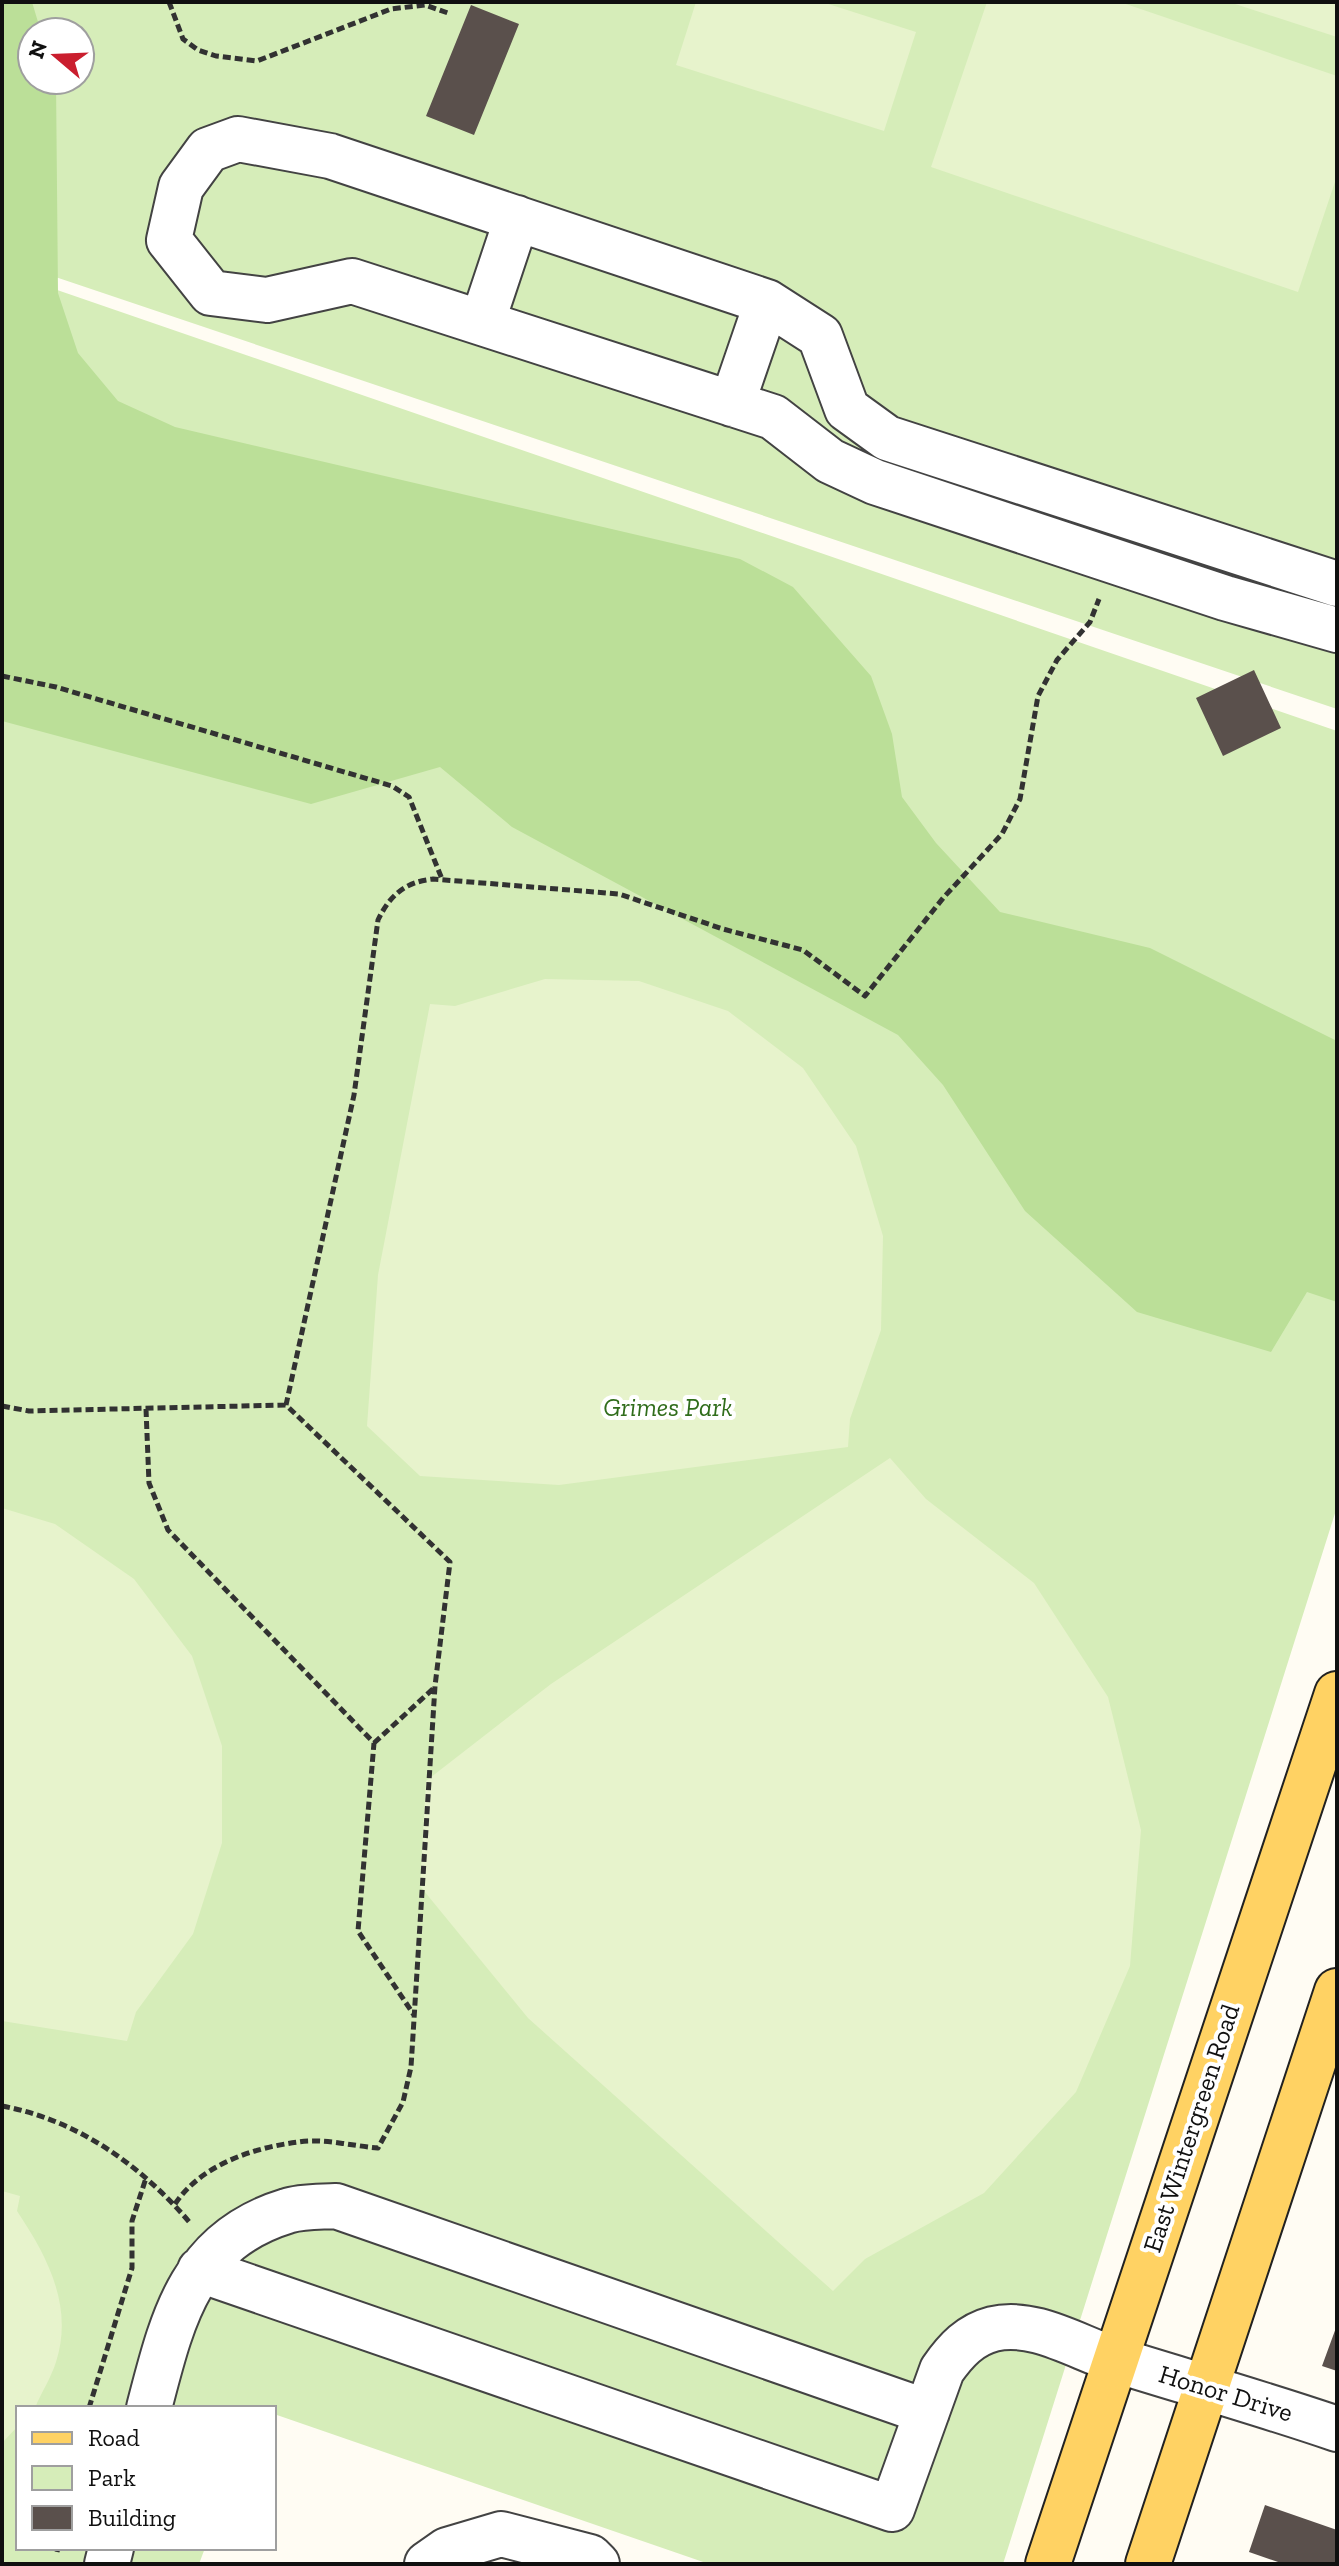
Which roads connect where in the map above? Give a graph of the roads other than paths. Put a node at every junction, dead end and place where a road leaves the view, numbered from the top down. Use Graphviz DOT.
graph roads {
  1 [pos="517,218"];
  2 [pos="767,302"];
  3 [pos="482,323"];
  4 [pos="732,404"];
  5 [pos="1337,584"];
  6 [pos="1337,630"];
  7 [pos="1337,1694"];
  8 [pos="1337,1991"];
  9 [pos="207,2261"];
  10 [pos="1115,2360"];
  11 [pos="1206,2385"];
  12 [pos="150,2406"];
  13 [pos="927,2412"];
  14 [pos="1337,2429"];
  15 [pos="427,2564"];
  16 [pos="597,2564"];
  17 [pos="1048,2564"];
  18 [pos="1148,2564"];
  1 -- 2 [label="street"];
  1 -- 3 [label="street"];
  1 -- 3 [label="street"];
  2 -- 4 [label="street"];
  2 -- 5 [label="street"];
  3 -- 4 [label="street"];
  4 -- 6 [label="street"];
  7 -- 10 [label="main road, East Wintergreen Road"];
  8 -- 11 [label="main road"];
  9 -- 12 [label="street"];
  9 -- 13 [label="street"];
  9 -- 13 [label="street, Honor Drive"];
  10 -- 11 [label="street, Honor Drive"];
  10 -- 13 [label="street, Honor Drive"];
  10 -- 17 [label="main road, East Wintergreen Road"];
  11 -- 14 [label="street, Honor Drive"];
  11 -- 18 [label="main road"];
  15 -- 16 [label="street"];
}
